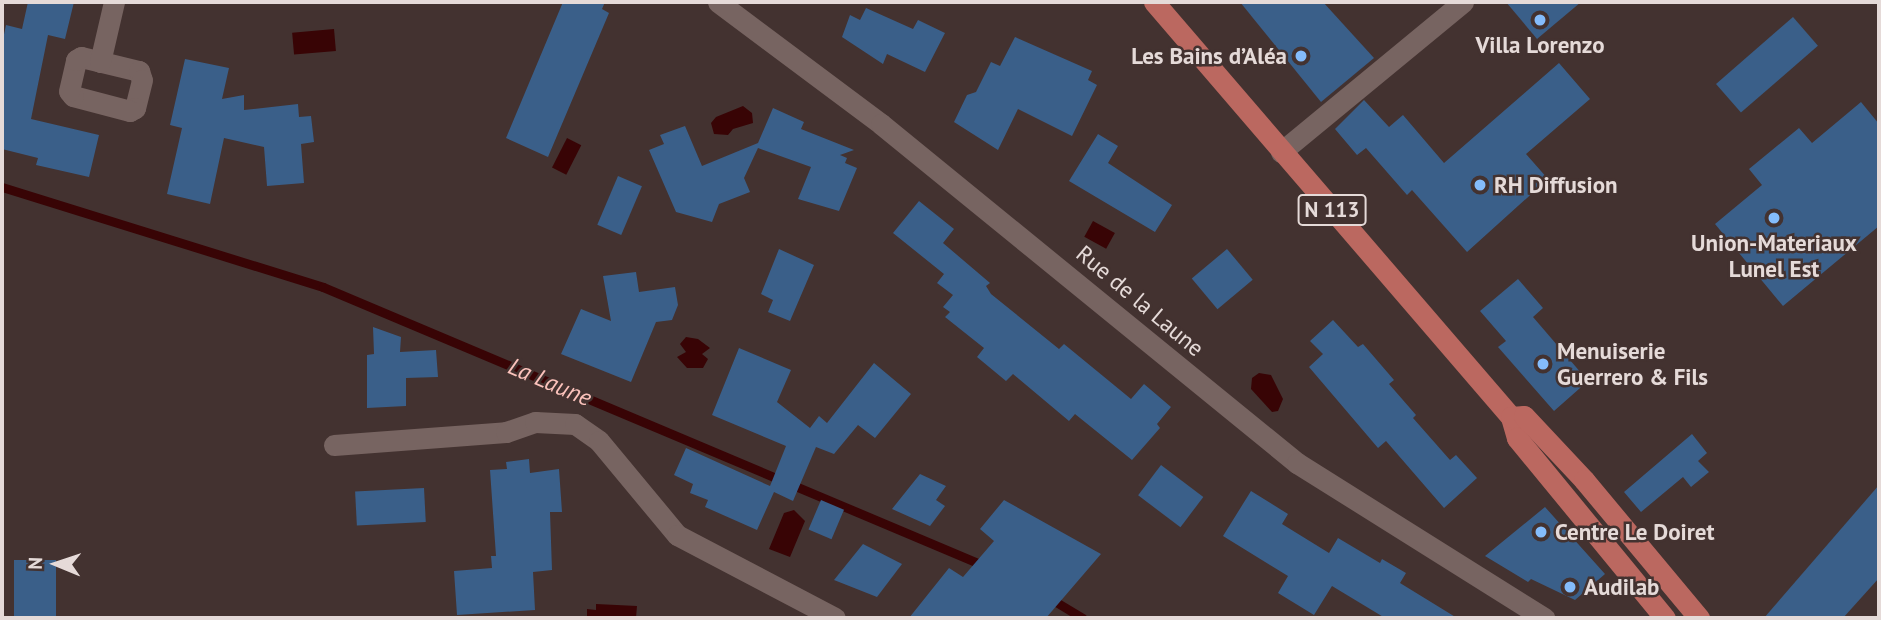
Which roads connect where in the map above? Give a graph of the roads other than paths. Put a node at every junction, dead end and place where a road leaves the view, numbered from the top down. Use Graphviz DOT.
graph roads {
  1 [pos="114,2"];
  2 [pos="718,2"];
  3 [pos="1154,2"];
  4 [pos="1463,2"];
  5 [pos="100,62"];
  6 [pos="1281,152"];
  7 [pos="1511,417"];
  8 [pos="334,445"];
  9 [pos="1581,477"];
  10 [pos="1552,482"];
  11 [pos="1539,617"];
  12 [pos="835,618"];
  13 [pos="1665,618"];
  14 [pos="1699,618"];
  1 -- 5 [label="street"];
  2 -- 11 [label="street, Rue de la Laune"];
  3 -- 6 [label="main road, N 113"];
  4 -- 6 [label="street"];
  6 -- 7 [label="main road, N 113"];
  7 -- 9 [label="main road, N 113"];
  7 -- 10 [label="main road, N 113"];
  8 -- 12 [label="street"];
  9 -- 10 [label="main road"];
  9 -- 14 [label="main road, N 113"];
  10 -- 13 [label="main road, N 113"];
}
